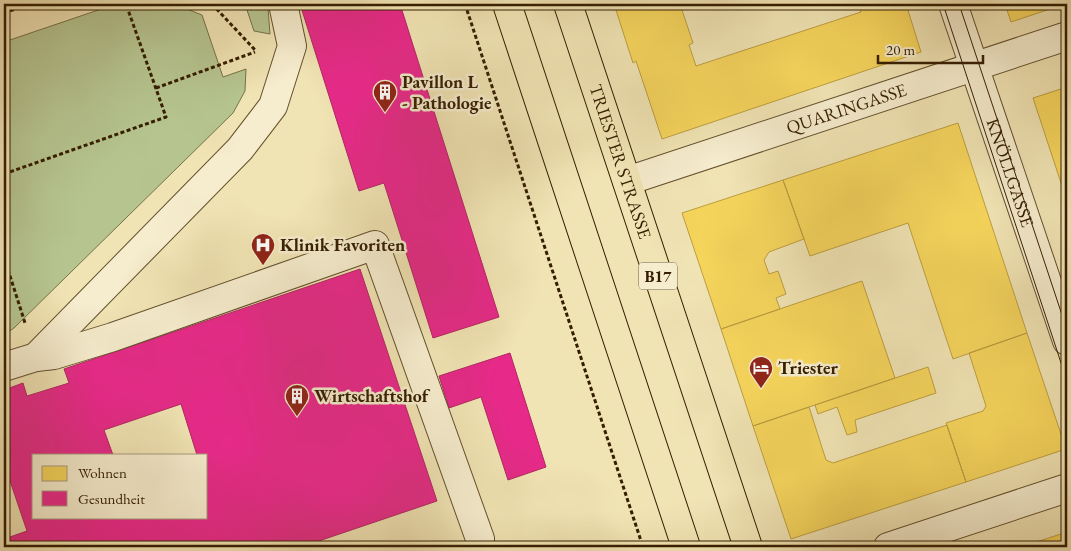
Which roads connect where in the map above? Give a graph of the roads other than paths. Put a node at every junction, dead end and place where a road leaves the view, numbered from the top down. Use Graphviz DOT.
graph roads {
  1 [pos="283,4"];
  2 [pos="507,4"];
  3 [pos="568,4"];
  4 [pos="953,4"];
  5 [pos="1067,36"];
  6 [pos="974,67"];
  7 [pos="626,181"];
  8 [pos="1067,341"];
  9 [pos="36,357"];
  10 [pos="4,368"];
  11 [pos="1067,488"];
  12 [pos="480,539"];
  13 [pos="686,547"];
  14 [pos="748,547"];
  15 [pos="888,547"];
  1 -- 9 [label="street"];
  2 -- 13 [label="main road"];
  3 -- 7 [label="main road, TRIESTER STRASSE / B17"];
  4 -- 6 [label="street, KNÖLLGASSE"];
  5 -- 6 [label="street, QUARINGASSE"];
  6 -- 7 [label="street, QUARINGASSE"];
  6 -- 8 [label="street, KNÖLLGASSE"];
  7 -- 14 [label="main road, TRIESTER STRASSE / B17"];
  9 -- 10 [label="street"];
  9 -- 12 [label="street"];
  11 -- 15 [label="street"];
}
